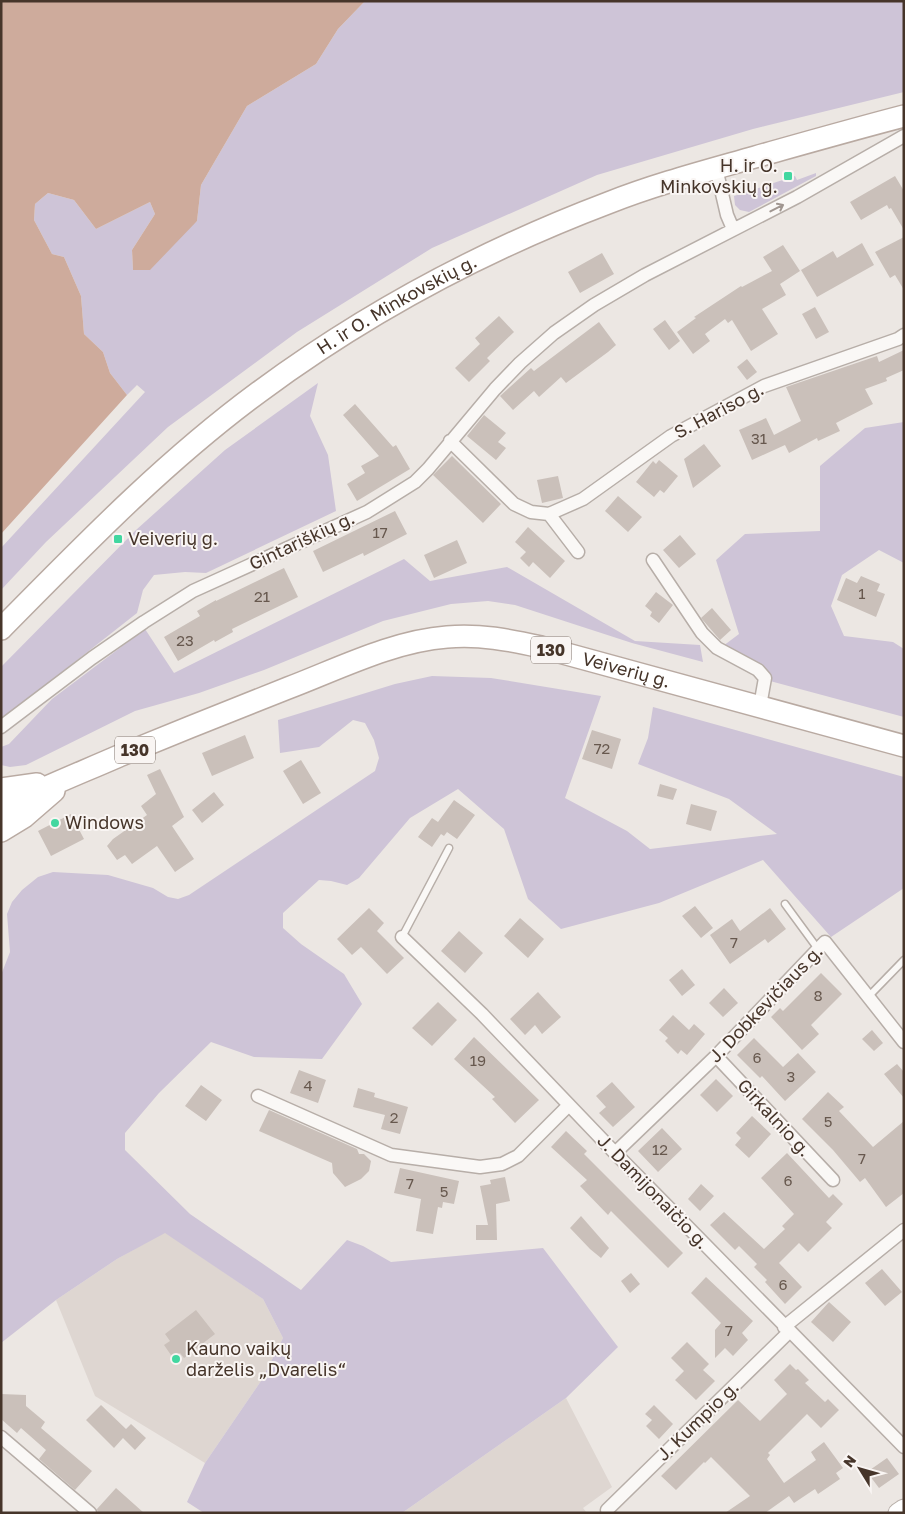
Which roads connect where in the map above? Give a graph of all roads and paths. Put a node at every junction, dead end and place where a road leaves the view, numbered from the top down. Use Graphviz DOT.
graph roads {
  1 [pos="904,116"];
  2 [pos="904,136"];
  3 [pos="716,168"];
  4 [pos="733,229"];
  5 [pos="902,338"];
  6 [pos="450,442"];
  7 [pos="549,514"];
  8 [pos="578,552"];
  9 [pos="654,560"];
  10 [pos="1,629"];
  11 [pos="760,706"];
  12 [pos="1,727"];
  13 [pos="904,746"];
  14 [pos="69,778"];
  15 [pos="1,789"];
  16 [pos="1,808"];
  17 [pos="24,817"];
  18 [pos="1,820"];
  19 [pos="1,831"];
  20 [pos="449,848"];
  21 [pos="784,904"];
  22 [pos="402,937"];
  23 [pos="818,949"];
  24 [pos="904,960"];
  25 [pos="868,997"];
  26 [pos="904,1042"];
  27 [pos="716,1056"];
  28 [pos="258,1096"];
  29 [pos="569,1105"];
  30 [pos="615,1153"];
  31 [pos="833,1180"];
  32 [pos="904,1230"];
  33 [pos="787,1329"];
  34 [pos="2,1441"];
  35 [pos="904,1447"];
  36 [pos="904,1509"];
  37 [pos="606,1510"];
  38 [pos="90,1513"];
  39 [pos="898,1513"];
  1 -- 3 [label="main road, H. ir O. Minkovskių g."];
  4 -- 2 [label="street, one-way"];
  3 -- 4 [label="street"];
  3 -- 10 [label="main road, H. ir O. Minkovskių g."];
  4 -- 6 [label="street"];
  5 -- 7 [label="street, S. Hariso g."];
  6 -- 7 [label="street"];
  6 -- 12 [label="street, Gintariškių g."];
  7 -- 8 [label="street"];
  9 -- 11 [label="street"];
  11 -- 13 [label="main road, Veiverių g. / 130"];
  11 -- 14 [label="main road, Veiverių g. / 130"];
  14 -- 15 [label="main road"];
  14 -- 16 [label="main road, Veiverių g. / 130"];
  14 -- 17 [label="main road, Veiverių g. / 130"];
  17 -- 18 [label="main road"];
  17 -- 19 [label="main road, Veiverių g. / 130"];
  20 -- 22 [label="lane"];
  21 -- 23 [label="lane"];
  22 -- 29 [label="street, J. Damijonaičio g."];
  23 -- 25 [label="street, J. Dobkevičiaus g."];
  23 -- 27 [label="street, J. Dobkevičiaus g."];
  24 -- 25 [label="lane"];
  25 -- 26 [label="street, J. Dobkevičiaus g."];
  27 -- 30 [label="street, J. Dobkevičiaus g."];
  27 -- 31 [label="street, Girkalnio g."];
  28 -- 29 [label="street"];
  29 -- 30 [label="street, J. Damijonaičio g."];
  30 -- 33 [label="street, J. Damijonaičio g."];
  32 -- 33 [label="street, J. Kumpio g."];
  33 -- 35 [label="street, J. Damijonaičio g."];
  33 -- 37 [label="street, J. Kumpio g."];
  34 -- 38 [label="street"];
  36 -- 39 [label="street"];
}
